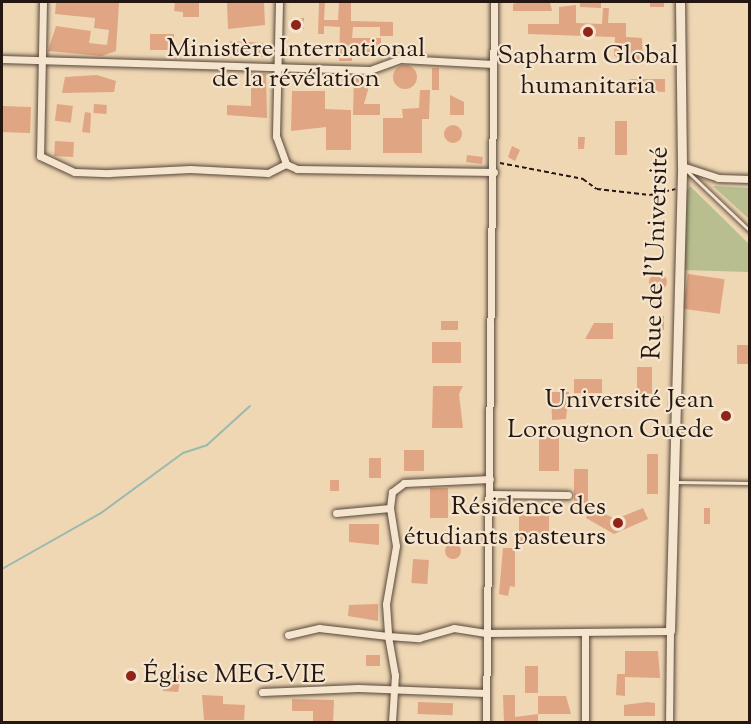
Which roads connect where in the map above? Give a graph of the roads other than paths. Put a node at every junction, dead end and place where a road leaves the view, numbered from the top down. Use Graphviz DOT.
graph roads {
  1 [pos="43,2"];
  2 [pos="279,2"];
  3 [pos="494,2"];
  4 [pos="680,2"];
  5 [pos="2,59"];
  6 [pos="41,59"];
  7 [pos="276,64"];
  8 [pos="493,64"];
  9 [pos="286,164"];
  10 [pos="682,166"];
  11 [pos="494,172"];
  12 [pos="750,179"];
  13 [pos="750,231"];
  14 [pos="490,479"];
  15 [pos="672,482"];
  16 [pos="750,483"];
  17 [pos="490,494"];
  18 [pos="568,495"];
  19 [pos="390,508"];
  20 [pos="336,513"];
  21 [pos="669,631"];
  22 [pos="486,633"];
  23 [pos="585,633"];
  24 [pos="288,635"];
  25 [pos="388,636"];
  26 [pos="395,689"];
  27 [pos="262,692"];
  28 [pos="486,693"];
  29 [pos="392,723"];
  30 [pos="486,723"];
  31 [pos="585,723"];
  32 [pos="669,723"];
  1 -- 6 [label="street"];
  2 -- 7 [label="street"];
  3 -- 8 [label="street"];
  4 -- 10 [label="street, Rue de l'Université"];
  5 -- 6 [label="street"];
  6 -- 7 [label="street"];
  6 -- 9 [label="street"];
  7 -- 8 [label="street"];
  7 -- 9 [label="street"];
  8 -- 11 [label="street"];
  9 -- 11 [label="street"];
  10 -- 12 [label="street"];
  10 -- 13 [label="lane"];
  10 -- 15 [label="street, Rue de l'Université"];
  11 -- 14 [label="street"];
  14 -- 17 [label="street"];
  14 -- 19 [label="street"];
  15 -- 16 [label="lane"];
  15 -- 21 [label="street, Rue de l'Université"];
  17 -- 18 [label="street"];
  17 -- 22 [label="street"];
  19 -- 20 [label="street"];
  19 -- 25 [label="street"];
  21 -- 23 [label="street"];
  21 -- 32 [label="street, Rue de l'Université"];
  22 -- 23 [label="street"];
  22 -- 25 [label="street"];
  22 -- 28 [label="street"];
  23 -- 31 [label="street"];
  24 -- 25 [label="street"];
  25 -- 26 [label="street"];
  26 -- 27 [label="street"];
  26 -- 28 [label="street"];
  26 -- 29 [label="street"];
  28 -- 30 [label="street"];
}
